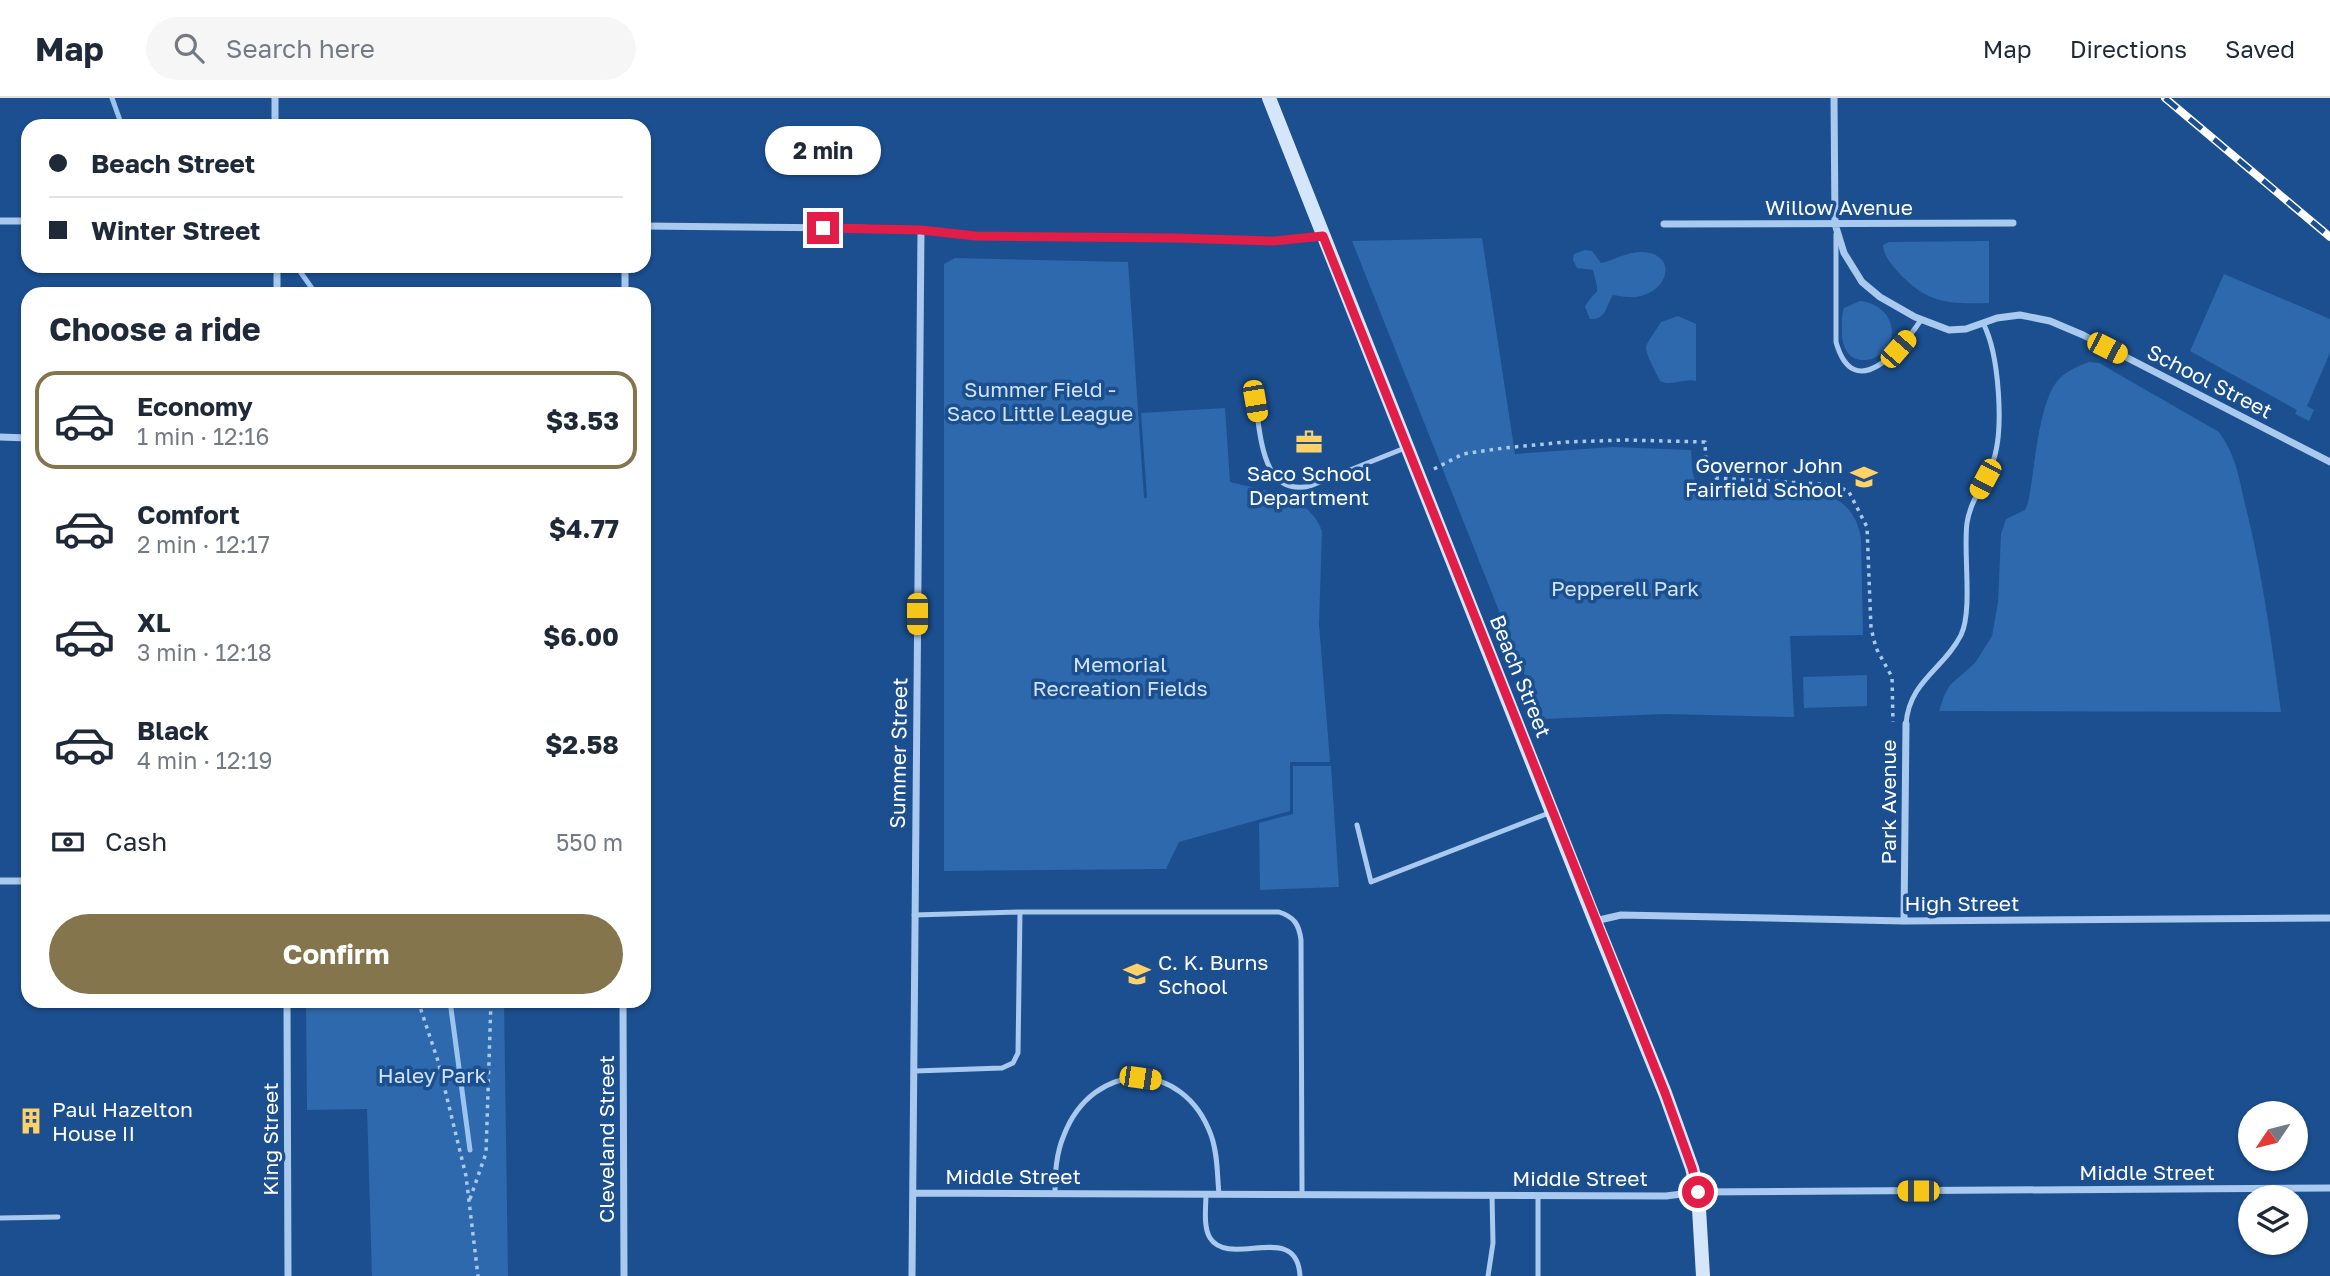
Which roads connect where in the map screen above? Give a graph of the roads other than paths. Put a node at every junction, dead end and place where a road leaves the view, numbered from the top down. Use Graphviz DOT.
graph roads {
  1 [pos="275,98"];
  2 [pos="1269,98"];
  3 [pos="1834,98"];
  4 [pos="275,119"];
  5 [pos="0,221"];
  6 [pos="21,221"];
  7 [pos="2013,223"];
  8 [pos="1664,224"];
  9 [pos="651,226"];
  10 [pos="1836,226"];
  11 [pos="921,230"];
  12 [pos="1323,236"];
  13 [pos="1922,320"];
  14 [pos="1983,323"];
  15 [pos="1255,401"];
  16 [pos="0,437"];
  17 [pos="21,438"];
  18 [pos="1408,447"];
  19 [pos="2330,462"];
  20 [pos="1906,724"];
  21 [pos="1552,812"];
  22 [pos="1357,825"];
  23 [pos="0,881"];
  24 [pos="21,881"];
  25 [pos="1020,912"];
  26 [pos="914,915"];
  27 [pos="2330,918"];
  28 [pos="1595,921"];
  29 [pos="1904,921"];
  30 [pos="287,1008"];
  31 [pos="623,1008"];
  32 [pos="915,1071"];
  33 [pos="2330,1188"];
  34 [pos="1698,1192"];
  35 [pos="914,1193"];
  36 [pos="1055,1193"];
  37 [pos="1302,1193"];
  38 [pos="1206,1194"];
  39 [pos="1219,1194"];
  40 [pos="1492,1195"];
  41 [pos="1538,1196"];
  42 [pos="58,1217"];
  43 [pos="0,1218"];
  44 [pos="288,1276"];
  45 [pos="624,1276"];
  46 [pos="912,1276"];
  47 [pos="1300,1276"];
  48 [pos="1488,1276"];
  49 [pos="1538,1276"];
  50 [pos="1703,1276"];
  1 -- 4 [label="street"];
  2 -- 12 [label="main road, Beach Street"];
  3 -- 10 [label="street"];
  5 -- 6 [label="street"];
  7 -- 10 [label="street, Willow Avenue"];
  8 -- 10 [label="street, Willow Avenue"];
  9 -- 11 [label="street"];
  10 -- 13 [label="street, School Street"];
  10 -- 13 [label="lane"];
  11 -- 12 [label="street"];
  11 -- 26 [label="street, Summer Street"];
  12 -- 18 [label="main road, Beach Street"];
  13 -- 14 [label="street, School Street"];
  14 -- 19 [label="street, School Street"];
  14 -- 20 [label="lane"];
  15 -- 18 [label="lane"];
  16 -- 17 [label="street"];
  18 -- 21 [label="main road, Beach Street"];
  20 -- 29 [label="street, Park Avenue"];
  21 -- 22 [label="lane"];
  21 -- 28 [label="main road, Beach Street"];
  23 -- 24 [label="street"];
  25 -- 26 [label="lane"];
  25 -- 32 [label="lane"];
  25 -- 37 [label="lane"];
  26 -- 32 [label="street, Summer Street"];
  27 -- 29 [label="street, High Street"];
  28 -- 29 [label="street, High Street"];
  28 -- 34 [label="main road, Beach Street"];
  30 -- 44 [label="street, King Street"];
  31 -- 45 [label="street, Cleveland Street"];
  32 -- 35 [label="street, Summer Street"];
  33 -- 34 [label="street, Middle Street"];
  34 -- 41 [label="street, Middle Street"];
  34 -- 50 [label="main road, Beach Street"];
  35 -- 36 [label="street, Middle Street"];
  35 -- 46 [label="street, Summer Street"];
  36 -- 38 [label="street, Middle Street"];
  36 -- 39 [label="lane"];
  37 -- 39 [label="street, Middle Street"];
  37 -- 40 [label="street, Middle Street"];
  38 -- 39 [label="street, Middle Street"];
  38 -- 47 [label="lane"];
  40 -- 41 [label="street, Middle Street"];
  40 -- 48 [label="lane"];
  41 -- 49 [label="lane"];
  42 -- 43 [label="lane"];
}
